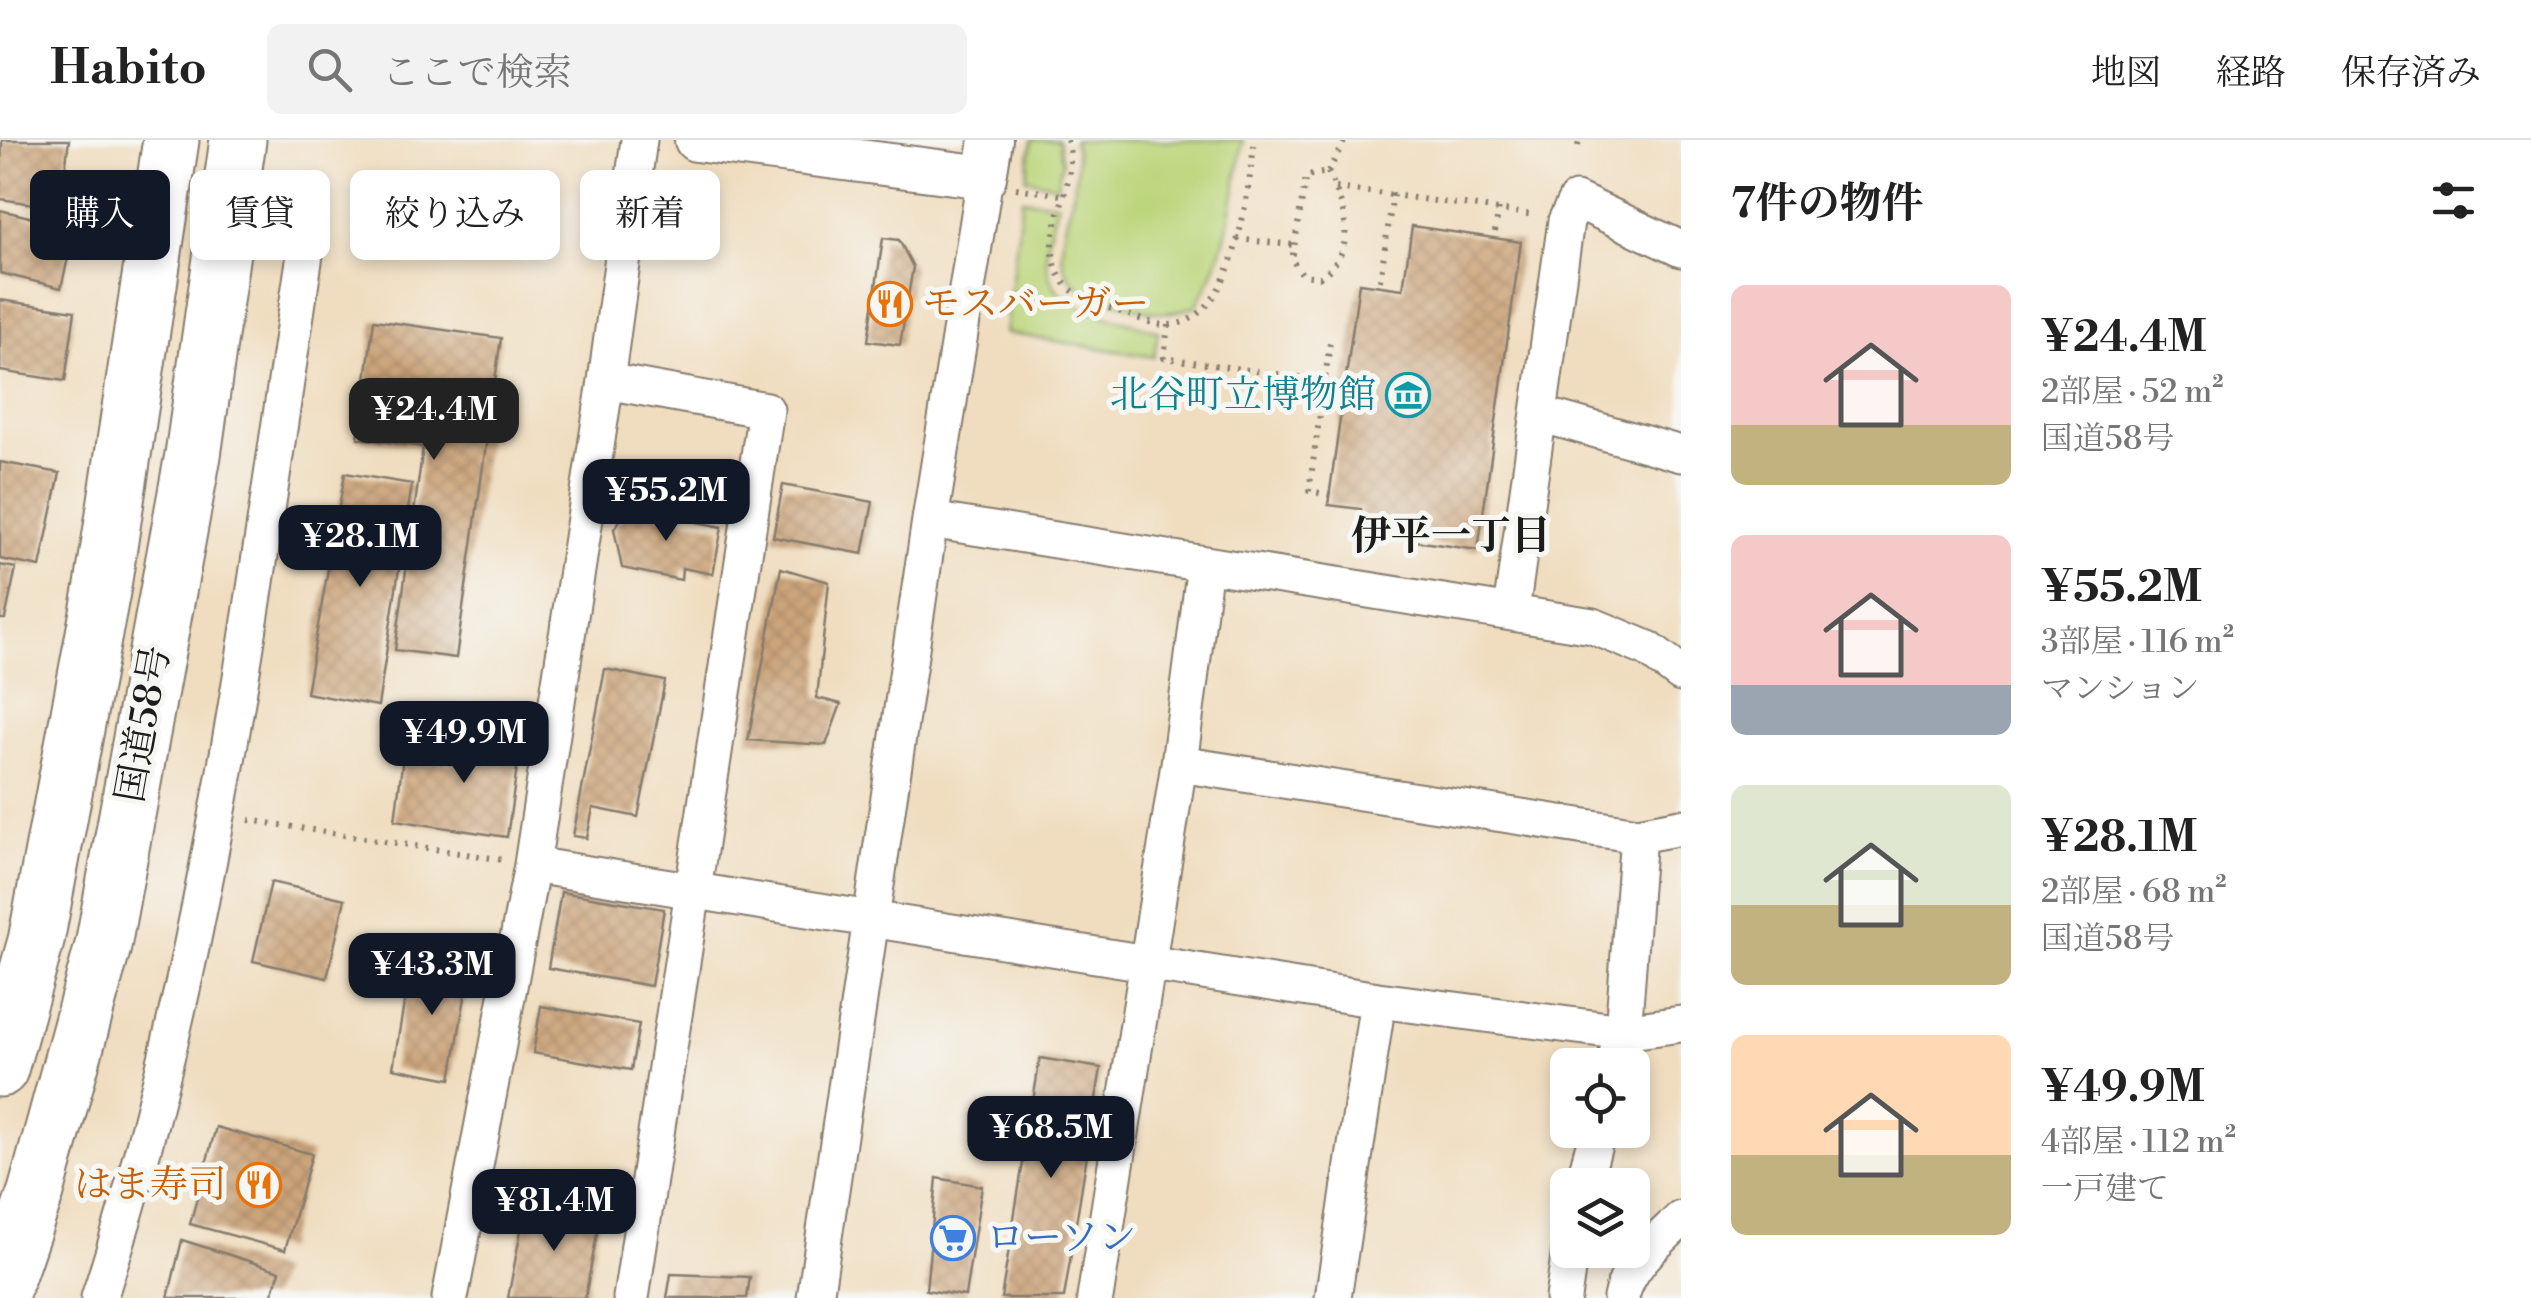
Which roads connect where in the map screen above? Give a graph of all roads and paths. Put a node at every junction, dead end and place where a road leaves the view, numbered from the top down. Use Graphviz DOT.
graph roads {
  1 [pos="171,140"];
  2 [pos="238,140"];
  3 [pos="639,140"];
  4 [pos="696,140"];
  5 [pos="1067,140"];
  6 [pos="1255,140"];
  7 [pos="1344,140"];
  8 [pos="997,168"];
  9 [pos="234,170"];
  10 [pos="1328,172"];
  11 [pos="1336,188"];
  12 [pos="1393,195"];
  13 [pos="1066,196"];
  14 [pos="1499,208"];
  15 [pos="1566,221"];
  16 [pos="1495,232"];
  17 [pos="1238,239"];
  18 [pos="1294,244"];
  19 [pos="1681,248"];
  20 [pos="221,260"];
  21 [pos="304,260"];
  22 [pos="1380,280"];
  23 [pos="1168,325"];
  24 [pos="1331,336"];
  25 [pos="606,381"];
  26 [pos="1326,381"];
  27 [pos="1540,414"];
  28 [pos="1681,454"];
  29 [pos="1330,495"];
  30 [pos="930,520"];
  31 [pos="1205,565"];
  32 [pos="1511,611"];
  33 [pos="1681,674"];
  34 [pos="1179,764"];
  35 [pos="219,815"];
  36 [pos="1681,827"];
  37 [pos="1638,835"];
  38 [pos="532,865"];
  39 [pos="694,893"];
  40 [pos="873,921"];
  41 [pos="1146,964"];
  42 [pos="1378,1000"];
  43 [pos="1681,1024"];
  44 [pos="1618,1048"];
  45 [pos="0,1069"];
  46 [pos="1681,1219"];
  47 [pos="1567,1268"];
  48 [pos="0,1296"];
  49 [pos="99,1298"];
  50 [pos="450,1298"];
  51 [pos="631,1298"];
  52 [pos="815,1298"];
  53 [pos="1095,1298"];
  54 [pos="1333,1298"];
  55 [pos="1563,1298"];
  56 [pos="1621,1298"];
  1 -- 45 [label="highway, 国道58号"];
  2 -- 9 [label="highway, 国道58号"];
  3 -- 25 [label="street"];
  4 -- 8 [label="street"];
  5 -- 13 [label="path"];
  6 -- 17 [label="path"];
  7 -- 10 [label="path"];
  8 -- 13 [label="path"];
  8 -- 30 [label="street"];
  10 -- 11 [label="path"];
  10 -- 18 [label="path"];
  11 -- 12 [label="path"];
  11 -- 18 [label="path"];
  12 -- 14 [label="path"];
  12 -- 22 [label="path"];
  13 -- 23 [label="path"];
  14 -- 15 [label="path"];
  14 -- 16 [label="path"];
  15 -- 19 [label="street"];
  15 -- 27 [label="street"];
  17 -- 18 [label="path"];
  17 -- 23 [label="path"];
  20 -- 48 [label="highway, 国道58号"];
  21 -- 35 [label="street"];
  23 -- 26 [label="path"];
  24 -- 26 [label="path"];
  25 -- 38 [label="street"];
  25 -- 39 [label="street"];
  26 -- 29 [label="path"];
  27 -- 28 [label="street"];
  27 -- 32 [label="street"];
  30 -- 31 [label="street"];
  30 -- 40 [label="street"];
  31 -- 32 [label="street"];
  31 -- 34 [label="street"];
  32 -- 33 [label="street"];
  34 -- 37 [label="street"];
  34 -- 41 [label="street"];
  35 -- 38 [label="path"];
  35 -- 49 [label="street"];
  36 -- 37 [label="street"];
  37 -- 44 [label="street"];
  38 -- 39 [label="street"];
  38 -- 50 [label="street"];
  39 -- 40 [label="street"];
  39 -- 51 [label="street"];
  40 -- 41 [label="street"];
  40 -- 52 [label="street"];
  41 -- 42 [label="street"];
  41 -- 53 [label="street"];
  42 -- 44 [label="street"];
  42 -- 54 [label="street"];
  43 -- 44 [label="street"];
  46 -- 56 [label="street"];
  47 -- 55 [label="street"];
}
